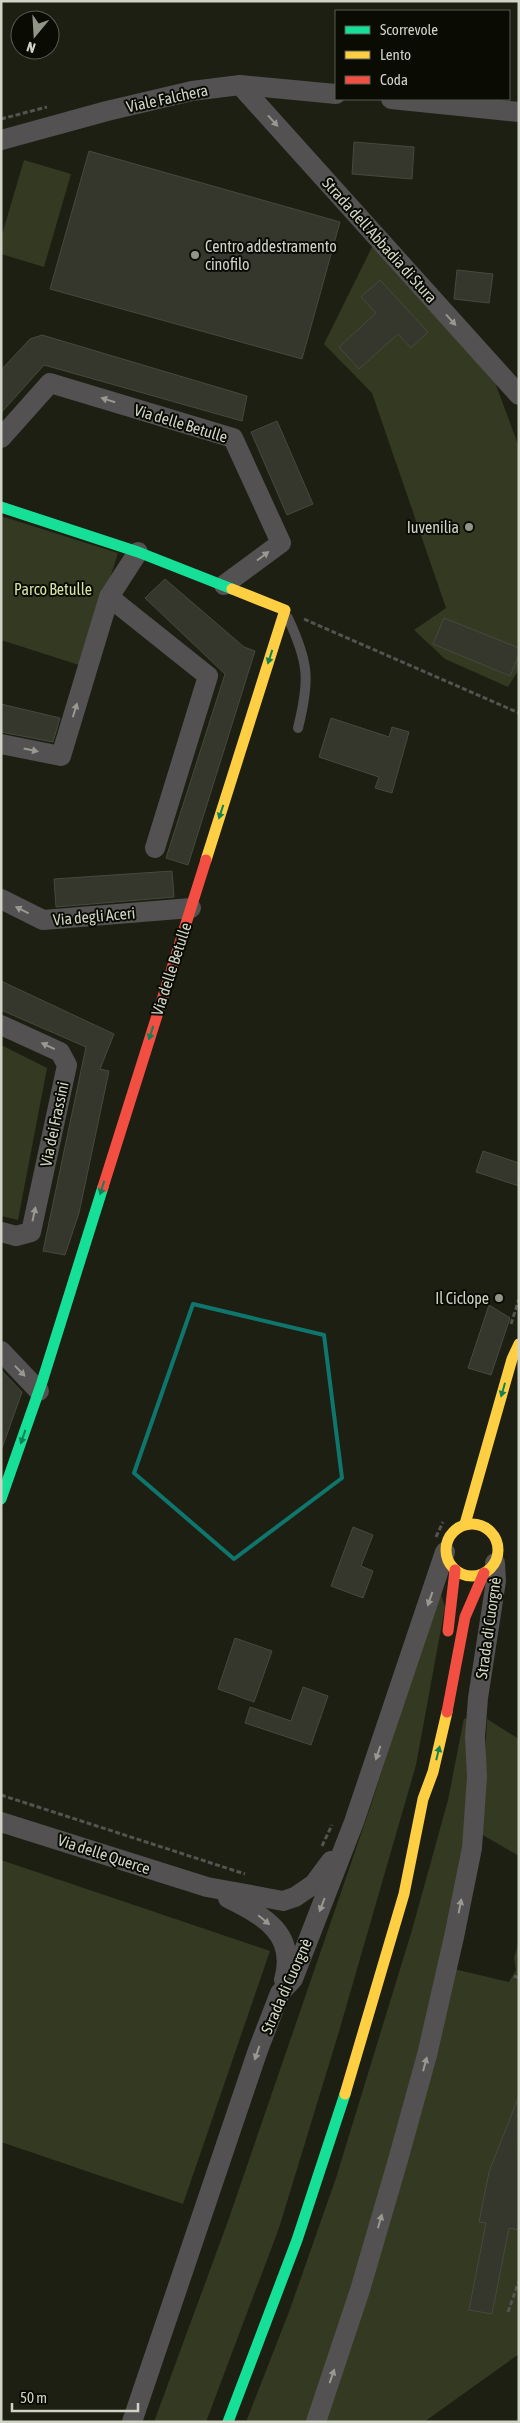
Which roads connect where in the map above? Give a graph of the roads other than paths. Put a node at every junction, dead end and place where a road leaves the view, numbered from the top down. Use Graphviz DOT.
graph roads {
  1 [pos="240,85"];
  2 [pos="335,94"];
  3 [pos="401,100"];
  4 [pos="519,112"];
  5 [pos="1,140"];
  6 [pos="519,395"];
  7 [pos="1,438"];
  8 [pos="1,507"];
  9 [pos="138,552"];
  10 [pos="224,585"];
  11 [pos="109,597"];
  12 [pos="285,610"];
  13 [pos="298,728"];
  14 [pos="1,744"];
  15 [pos="155,848"];
  16 [pos="1,899"];
  17 [pos="191,908"];
  18 [pos="1,1025"];
  19 [pos="1,1232"];
  20 [pos="519,1344"];
  21 [pos="1,1351"];
  22 [pos="39,1391"];
  23 [pos="1,1498"];
  24 [pos="489,1514"];
  25 [pos="465,1524"];
  26 [pos="491,1532"];
  27 [pos="445,1552"];
  28 [pos="489,1568"];
  29 [pos="455,1570"];
  30 [pos="446,1644"];
  31 [pos="430,1731"];
  32 [pos="423,1799"];
  33 [pos="1,1822"];
  34 [pos="354,1822"];
  35 [pos="207,1887"];
  36 [pos="280,1993"];
  37 [pos="132,2422"];
  38 [pos="228,2422"];
  39 [pos="316,2422"];
  1 -- 2 [label="street, Viale Falchera"];
  1 -- 5 [label="street, Viale Falchera"];
  1 -- 6 [label="street, Strada dell'Abbadia di Stura, one-way"];
  3 -- 4 [label="street"];
  10 -- 7 [label="street, Via delle Betulle, one-way"];
  8 -- 9 [label="main road"];
  9 -- 10 [label="main road"];
  9 -- 11 [label="street"];
  10 -- 12 [label="main road"];
  14 -- 11 [label="street, one-way"];
  11 -- 15 [label="street"];
  12 -- 13 [label="lane"];
  12 -- 17 [label="main road, Via delle Betulle, one-way"];
  17 -- 16 [label="street, Via degli Aceri, one-way"];
  17 -- 22 [label="main road, Via delle Betulle, one-way"];
  19 -- 18 [label="street, Via dei Frassini, one-way"];
  20 -- 25 [label="main road, one-way"];
  21 -- 22 [label="street, one-way"];
  22 -- 23 [label="main road, Via delle Betulle, one-way"];
  24 -- 26 [label="main road"];
  25 -- 26 [label="main road"];
  25 -- 27 [label="main road"];
  26 -- 28 [label="main road"];
  27 -- 29 [label="main road"];
  27 -- 34 [label="street, Strada di Cuorgnè, one-way"];
  28 -- 29 [label="main road"];
  32 -- 28 [label="main road, Strada di Cuorgnè, one-way"];
  39 -- 28 [label="street, Strada di Cuorgnè, one-way"];
  29 -- 30 [label="main road"];
  31 -- 32 [label="main road, Strada di Cuorgnè"];
  32 -- 38 [label="main road, Strada di Cuorgnè"];
  33 -- 35 [label="street, Via delle Querce"];
  34 -- 35 [label="street, Via delle Querce"];
  34 -- 36 [label="street, Strada di Cuorgnè, one-way"];
  35 -- 36 [label="street, Via delle Querce, one-way"];
  36 -- 37 [label="street, Strada di Cuorgnè, one-way"];
}
